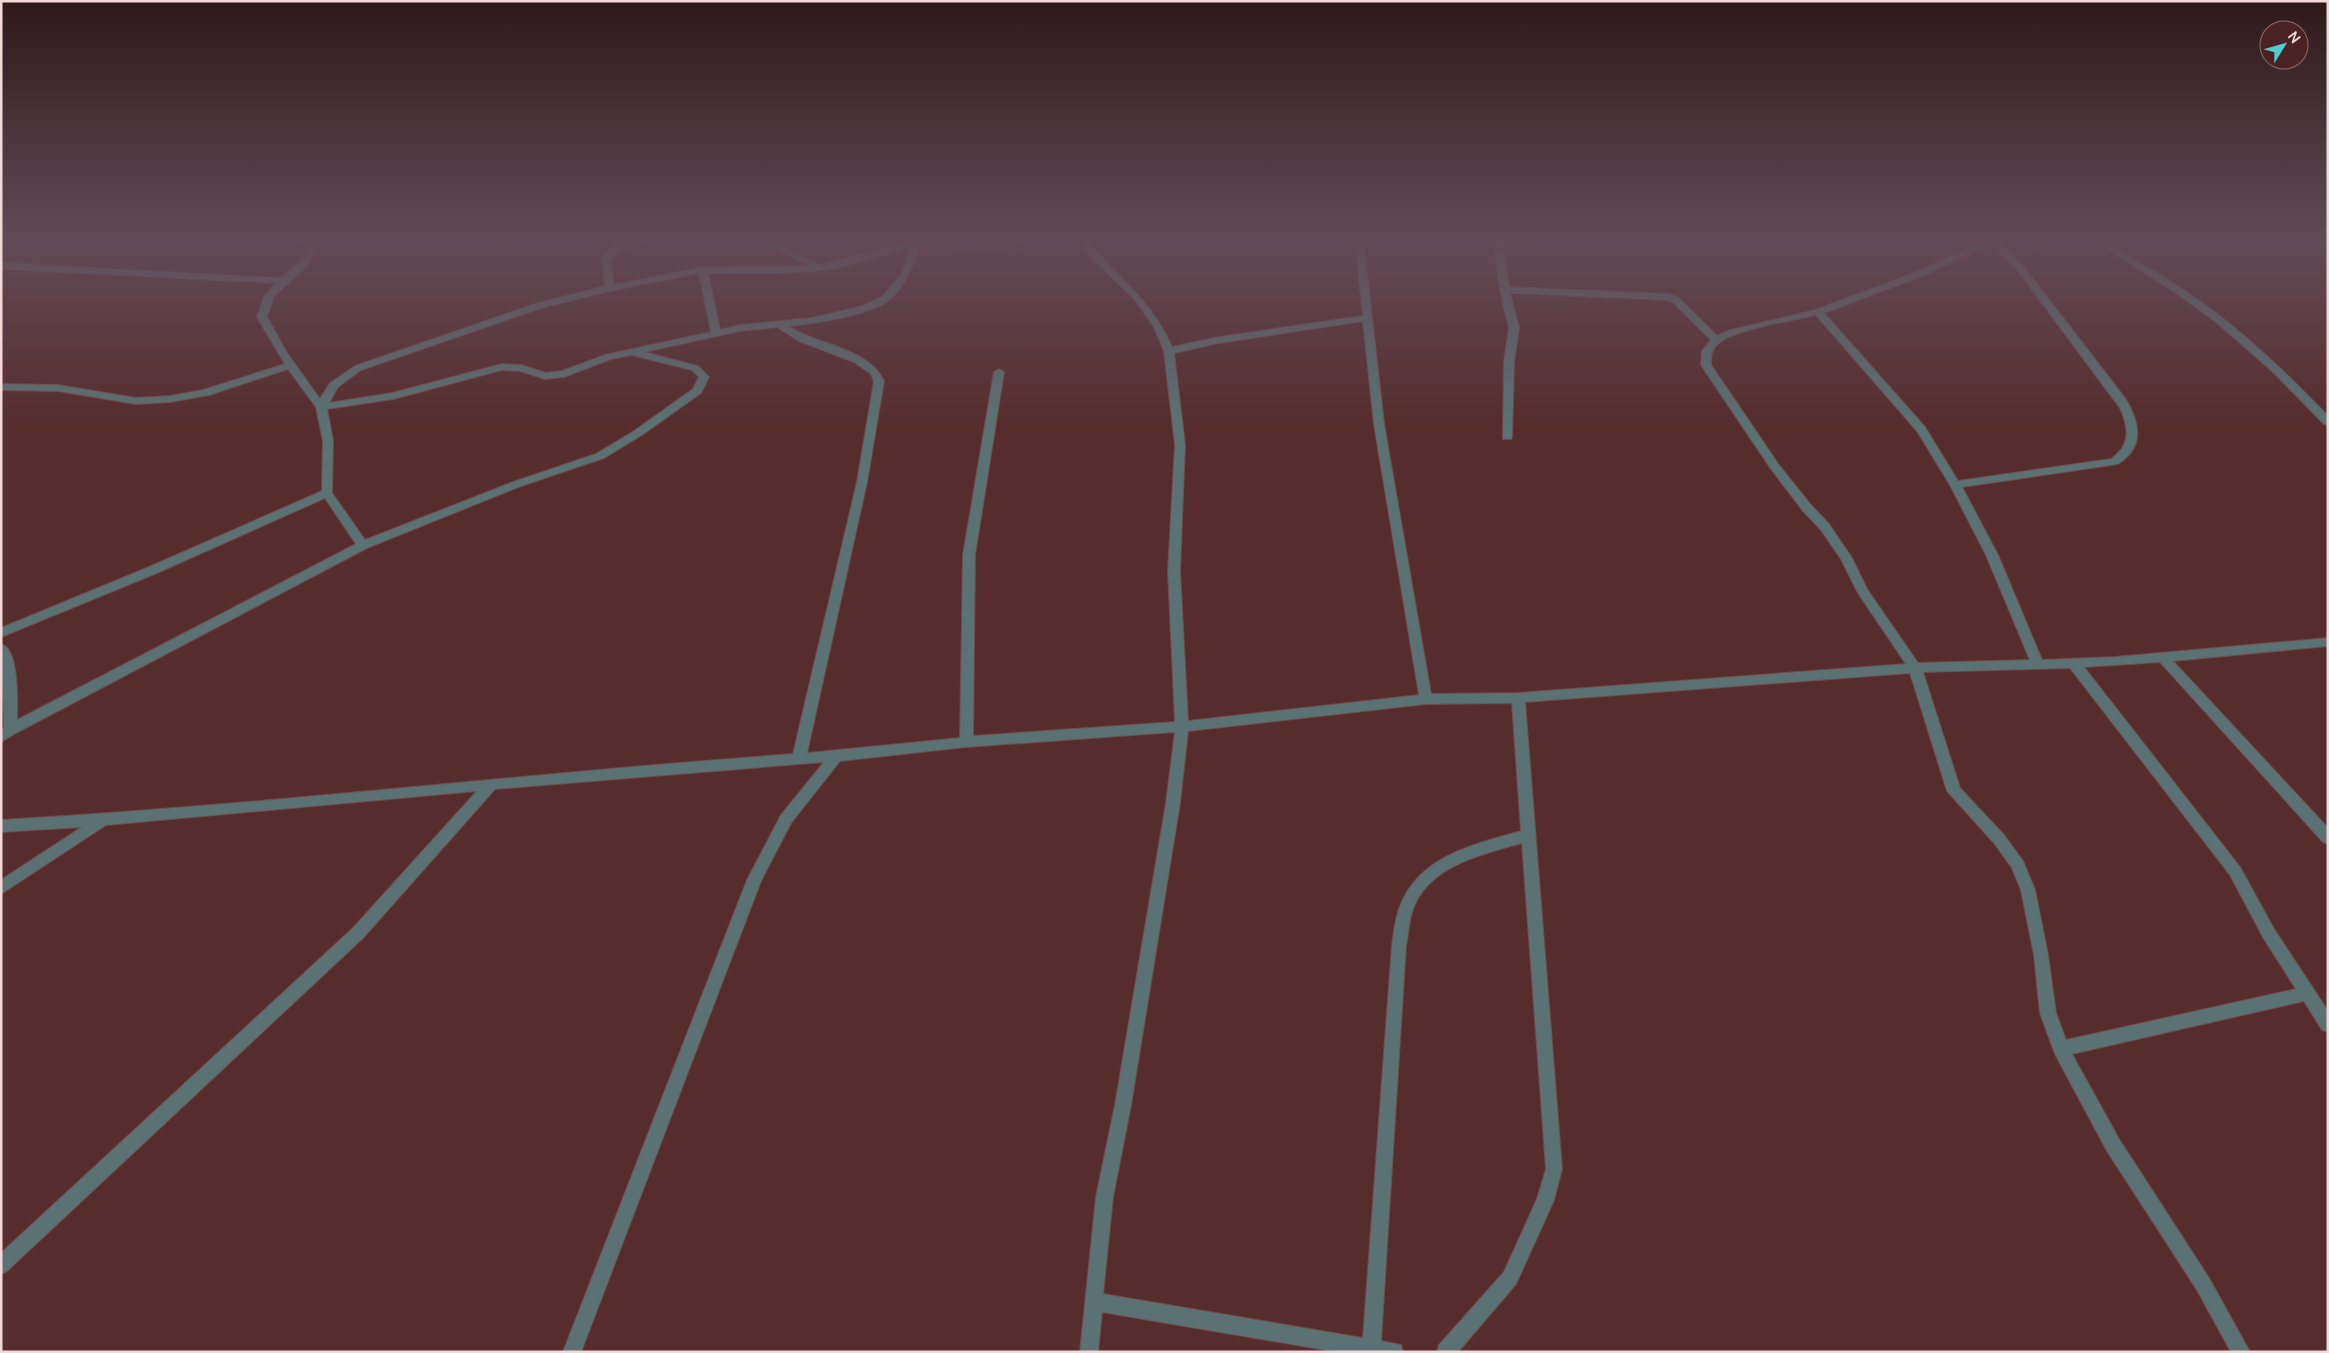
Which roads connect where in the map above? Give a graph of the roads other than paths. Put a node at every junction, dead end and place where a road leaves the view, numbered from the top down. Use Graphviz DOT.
graph roads {
  1 [pos="268,300"];
  2 [pos="561,300"];
  3 [pos="709,300"];
  4 [pos="883,300"];
  5 [pos="1140,300"];
  6 [pos="1365,300"];
  7 [pos="1507,300"];
  8 [pos="1676,300"];
  9 [pos="1850,300"];
  10 [pos="2045,300"];
  11 [pos="2191,300"];
  12 [pos="1818,312"];
  13 [pos="1367,318"];
  14 [pos="778,324"];
  15 [pos="716,334"];
  16 [pos="1716,340"];
  17 [pos="662,346"];
  18 [pos="1169,351"];
  19 [pos="633,352"];
  20 [pos="661,359"];
  21 [pos="289,366"];
  22 [pos="999,372"];
  23 [pos="1,386"];
  24 [pos="321,407"];
  25 [pos="2328,422"];
  26 [pos="1507,437"];
  27 [pos="1955,485"];
  28 [pos="327,493"];
  29 [pos="363,545"];
  30 [pos="1,633"];
  31 [pos="2327,643"];
  32 [pos="1,648"];
  33 [pos="2163,658"];
  34 [pos="2037,663"];
  35 [pos="2074,664"];
  36 [pos="1915,668"];
  37 [pos="1518,698"];
  38 [pos="1426,699"];
  39 [pos="1182,727"];
  40 [pos="6,733"];
  41 [pos="966,742"];
  42 [pos="836,756"];
  43 [pos="799,758"];
  44 [pos="492,784"];
  45 [pos="103,820"];
  46 [pos="1,826"];
  47 [pos="1529,835"];
  48 [pos="2328,838"];
  49 [pos="1,888"];
  50 [pos="2307,993"];
  51 [pos="2328,1025"];
  52 [pos="2061,1049"];
  53 [pos="1,1265"];
  54 [pos="1094,1302"];
  55 [pos="1371,1348"];
  56 [pos="572,1352"];
  57 [pos="1089,1352"];
  58 [pos="1394,1352"];
  59 [pos="1446,1352"];
  60 [pos="2241,1352"];
  1 -- 21 [label="street"];
  2 -- 24 [label="street"];
  3 -- 15 [label="street"];
  4 -- 14 [label="street"];
  5 -- 18 [label="street"];
  6 -- 13 [label="street"];
  7 -- 26 [label="street"];
  8 -- 16 [label="street"];
  9 -- 12 [label="street"];
  10 -- 27 [label="street"];
  11 -- 25 [label="street"];
  12 -- 16 [label="street"];
  12 -- 27 [label="street"];
  13 -- 18 [label="street"];
  13 -- 38 [label="street"];
  14 -- 15 [label="street"];
  14 -- 43 [label="street"];
  15 -- 17 [label="street"];
  16 -- 36 [label="street"];
  17 -- 19 [label="street"];
  17 -- 20 [label="street"];
  18 -- 39 [label="street"];
  19 -- 20 [label="street"];
  19 -- 24 [label="street"];
  20 -- 29 [label="street"];
  21 -- 23 [label="street"];
  21 -- 24 [label="street"];
  22 -- 41 [label="street"];
  24 -- 28 [label="street"];
  27 -- 34 [label="street"];
  28 -- 29 [label="street"];
  28 -- 30 [label="street"];
  29 -- 40 [label="street"];
  31 -- 33 [label="street"];
  32 -- 40 [label="street"];
  33 -- 35 [label="street"];
  33 -- 48 [label="street"];
  34 -- 35 [label="street"];
  34 -- 36 [label="street"];
  35 -- 50 [label="street"];
  36 -- 37 [label="street"];
  36 -- 52 [label="street"];
  37 -- 38 [label="street"];
  37 -- 47 [label="street"];
  38 -- 39 [label="street"];
  39 -- 41 [label="street"];
  39 -- 54 [label="street"];
  41 -- 42 [label="street"];
  42 -- 43 [label="street"];
  42 -- 56 [label="street"];
  43 -- 44 [label="street"];
  44 -- 45 [label="street"];
  44 -- 53 [label="street"];
  45 -- 46 [label="street"];
  45 -- 49 [label="street"];
  47 -- 55 [label="street"];
  47 -- 59 [label="street"];
  50 -- 51 [label="street"];
  50 -- 52 [label="street"];
  52 -- 60 [label="street"];
  54 -- 55 [label="street"];
  54 -- 57 [label="street"];
  55 -- 58 [label="street"];
}
